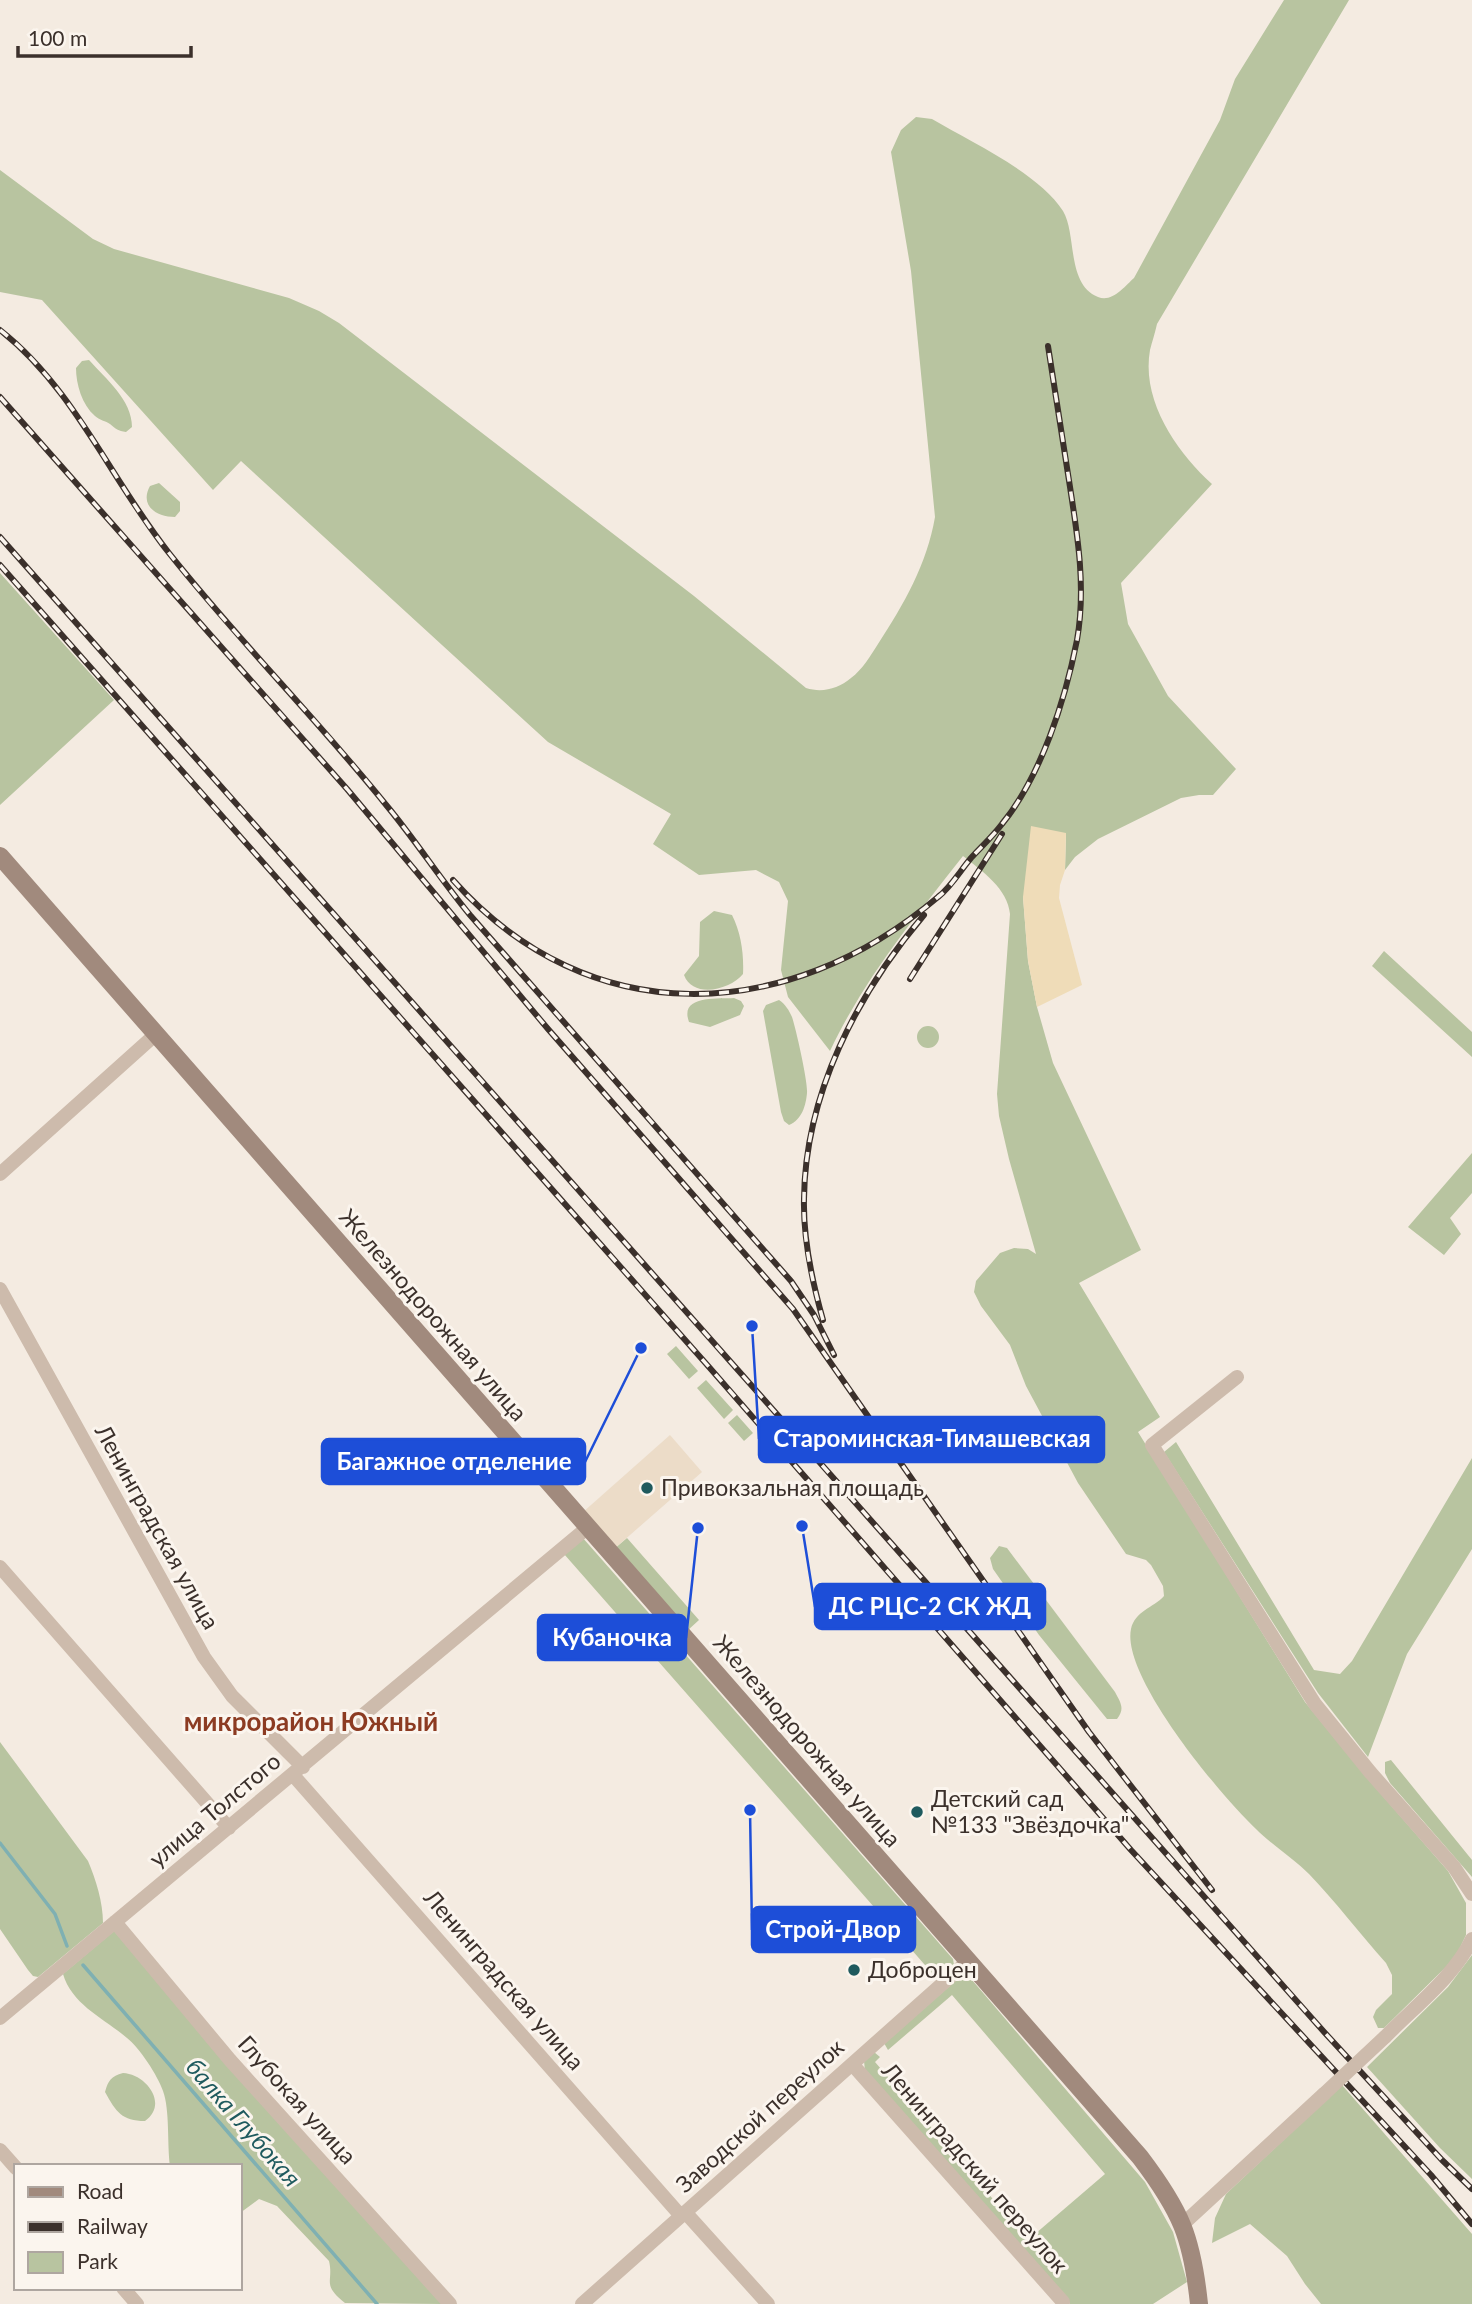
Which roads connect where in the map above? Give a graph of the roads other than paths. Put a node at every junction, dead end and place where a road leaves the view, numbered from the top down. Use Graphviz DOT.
graph roads {
  1 [pos="0,856"];
  2 [pos="156,1034"];
  3 [pos="0,1174"];
  4 [pos="0,1289"];
  5 [pos="1237,1377"];
  6 [pos="587,1528"];
  7 [pos="0,1567"];
  8 [pos="298,1770"];
  9 [pos="229,1828"];
  10 [pos="1472,1894"];
  11 [pos="115,1922"];
  12 [pos="1472,1940"];
  13 [pos="968,1961"];
  14 [pos="0,2018"];
  15 [pos="852,2064"];
  16 [pos="0,2150"];
  17 [pos="14,2166"];
  18 [pos="683,2214"];
  19 [pos="1183,2224"];
  20 [pos="125,2290"];
  21 [pos="1063,2302"];
  22 [pos="137,2304"];
  23 [pos="450,2304"];
  24 [pos="582,2304"];
  25 [pos="768,2304"];
  26 [pos="1199,2304"];
  1 -- 2 [label="main road, Железнодорожная улица"];
  2 -- 3 [label="street"];
  2 -- 6 [label="main road, Железнодорожная улица"];
  4 -- 8 [label="street, Ленинградская улица"];
  5 -- 10 [label="street"];
  6 -- 8 [label="street, улица Толстого"];
  6 -- 13 [label="main road, Железнодорожная улица"];
  7 -- 9 [label="street"];
  8 -- 9 [label="street, улица Толстого"];
  8 -- 18 [label="street, Ленинградская улица"];
  9 -- 11 [label="street, улица Толстого"];
  11 -- 14 [label="street, улица Толстого"];
  11 -- 23 [label="street, Глубокая улица"];
  12 -- 19 [label="street, bridge"];
  13 -- 15 [label="street, Заводской переулок"];
  13 -- 19 [label="main road, Железнодорожная улица"];
  15 -- 18 [label="street, Заводской переулок"];
  15 -- 21 [label="street, Ленинградский переулок"];
  16 -- 17 [label="street"];
  18 -- 24 [label="street, Заводской переулок"];
  18 -- 25 [label="street, Ленинградская улица"];
  19 -- 26 [label="main road, Железнодорожная улица"];
  20 -- 22 [label="street"];
}
